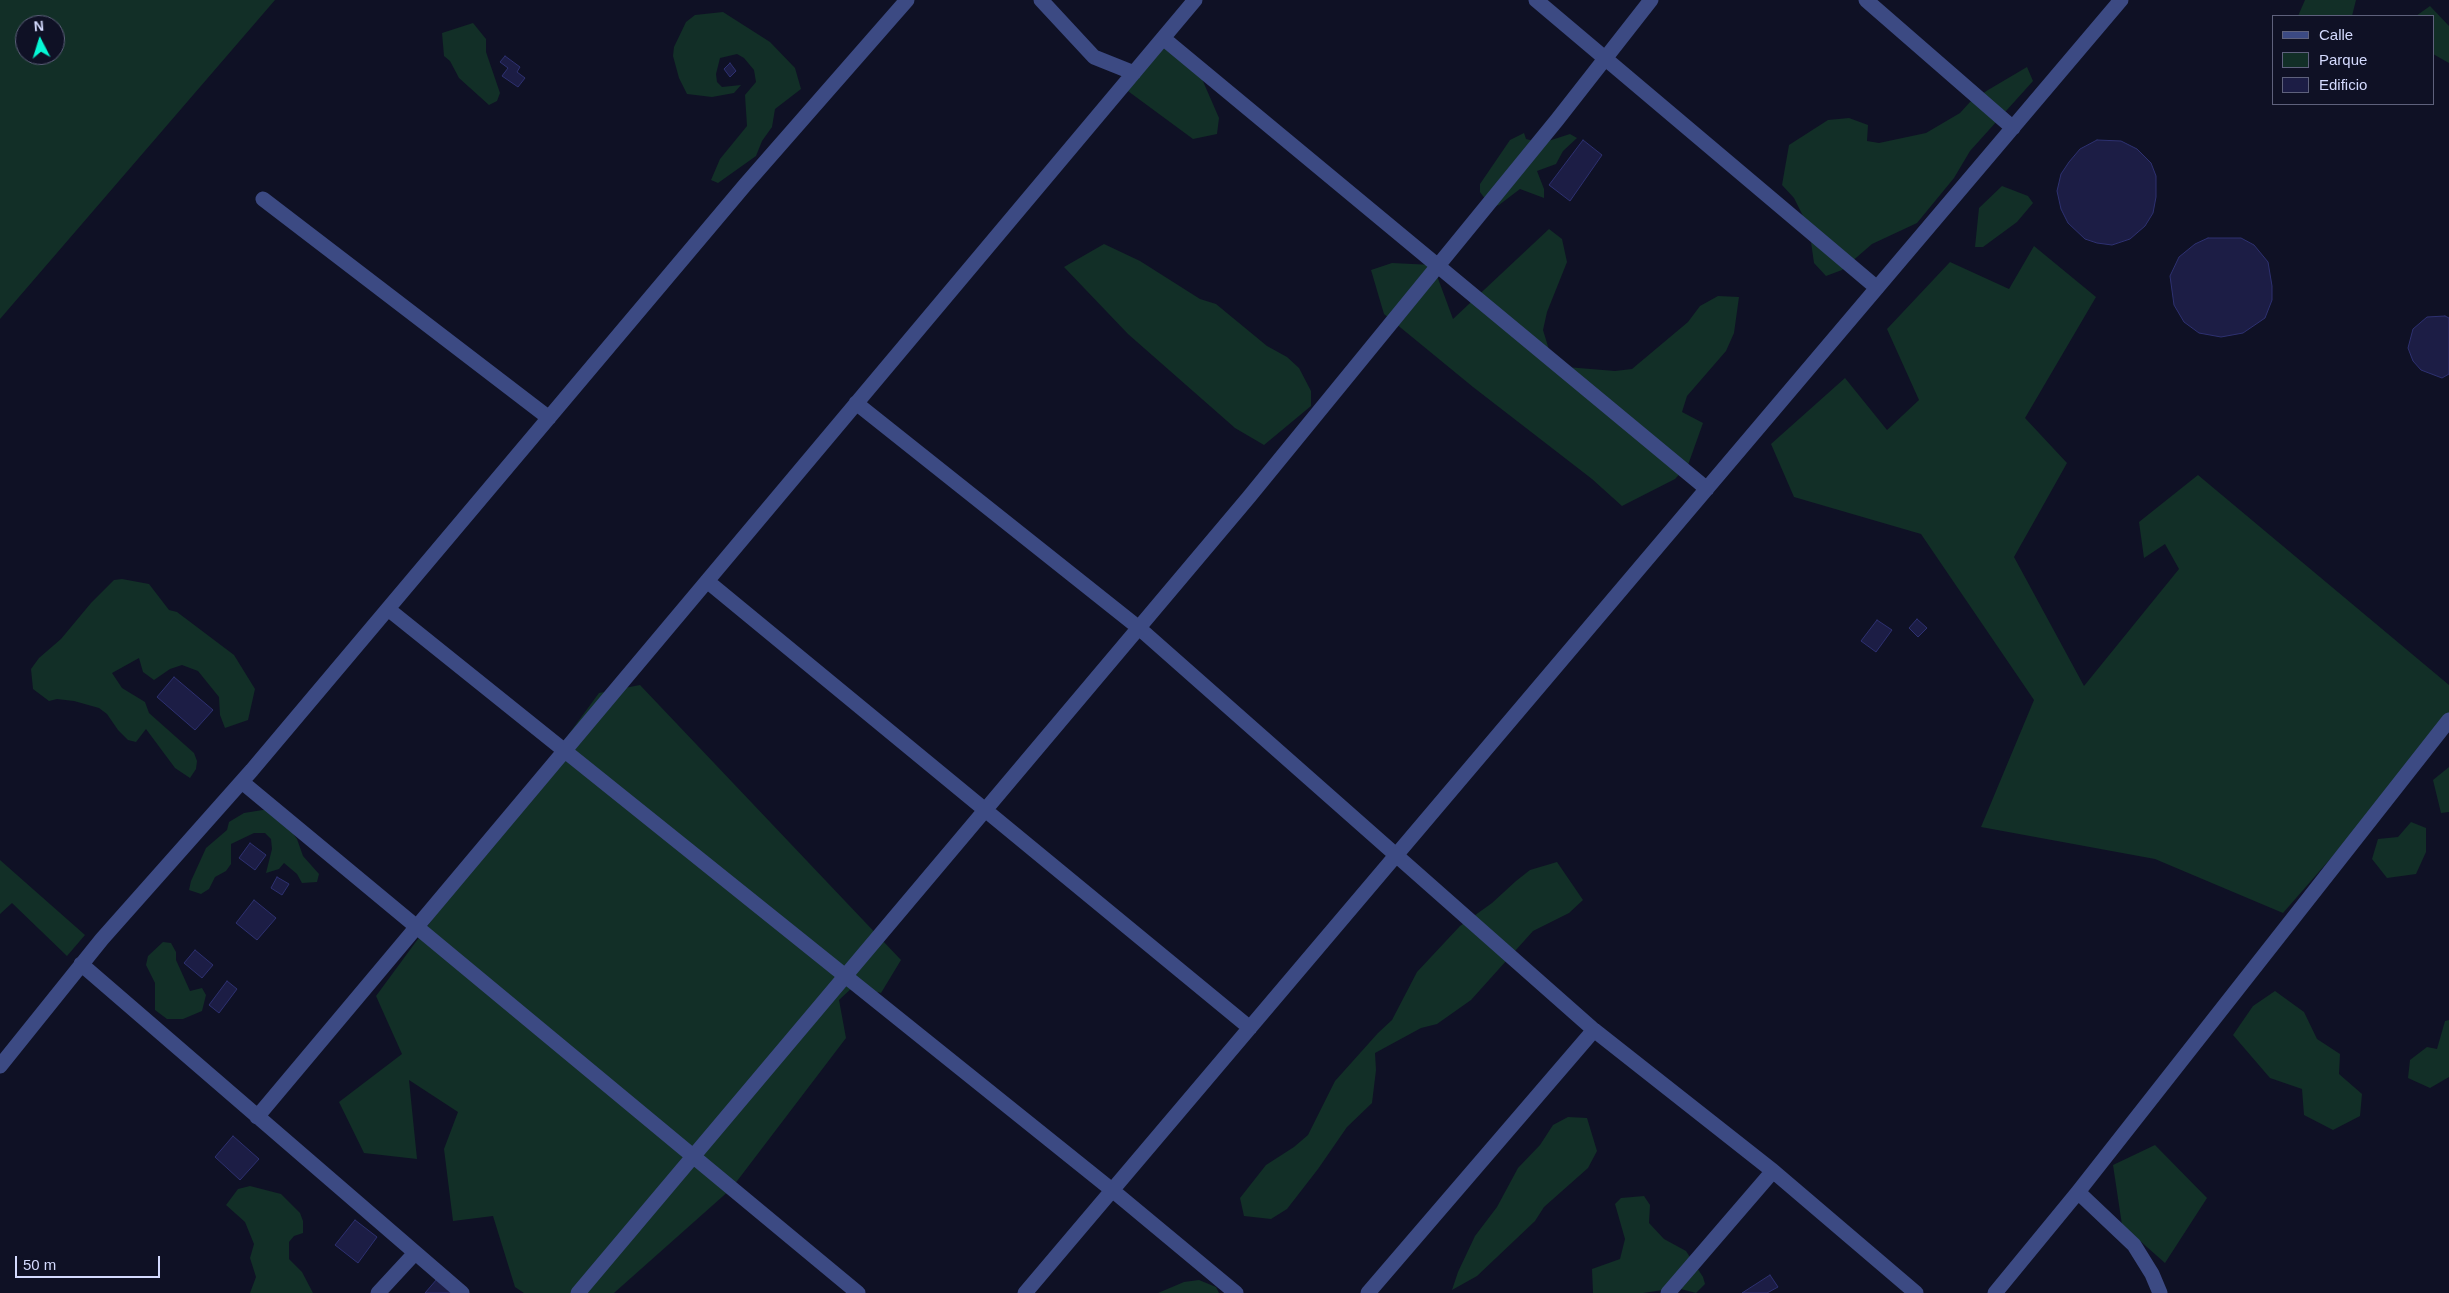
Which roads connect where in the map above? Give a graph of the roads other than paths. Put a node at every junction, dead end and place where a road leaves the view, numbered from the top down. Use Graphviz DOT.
graph roads {
  1 [pos="907,0"];
  2 [pos="1041,0"];
  3 [pos="1195,0"];
  4 [pos="1536,0"];
  5 [pos="1651,0"];
  6 [pos="1866,0"];
  7 [pos="2121,0"];
  8 [pos="1163,38"];
  9 [pos="1605,58"];
  10 [pos="1134,73"];
  11 [pos="2013,128"];
  12 [pos="263,199"];
  13 [pos="1438,266"];
  14 [pos="1877,288"];
  15 [pos="856,403"];
  16 [pos="549,418"];
  17 [pos="1707,489"];
  18 [pos="707,581"];
  19 [pos="388,609"];
  20 [pos="1139,628"];
  21 [pos="2449,720"];
  22 [pos="565,750"];
  23 [pos="242,782"];
  24 [pos="985,810"];
  25 [pos="1396,855"];
  26 [pos="417,927"];
  27 [pos="81,964"];
  28 [pos="846,976"];
  29 [pos="1250,1028"];
  30 [pos="1594,1030"];
  31 [pos="0,1066"];
  32 [pos="257,1116"];
  33 [pos="693,1156"];
  34 [pos="1774,1171"];
  35 [pos="1112,1190"];
  36 [pos="2078,1192"];
  37 [pos="415,1254"];
  38 [pos="378,1293"];
  39 [pos="462,1293"];
  40 [pos="578,1293"];
  41 [pos="858,1293"];
  42 [pos="1025,1293"];
  43 [pos="1236,1293"];
  44 [pos="1368,1293"];
  45 [pos="1668,1293"];
  46 [pos="1916,1293"];
  47 [pos="1995,1293"];
  48 [pos="2160,1293"];
  1 -- 16 [label="street"];
  2 -- 10 [label="street"];
  3 -- 8 [label="street"];
  4 -- 9 [label="street"];
  5 -- 9 [label="street"];
  6 -- 11 [label="street"];
  7 -- 11 [label="street"];
  8 -- 10 [label="street"];
  8 -- 13 [label="street"];
  9 -- 13 [label="street"];
  9 -- 14 [label="street"];
  10 -- 15 [label="street"];
  11 -- 14 [label="street"];
  12 -- 16 [label="street"];
  13 -- 17 [label="street"];
  13 -- 20 [label="street"];
  14 -- 17 [label="street"];
  15 -- 18 [label="street"];
  15 -- 20 [label="street"];
  16 -- 19 [label="street"];
  17 -- 25 [label="street"];
  18 -- 22 [label="street"];
  18 -- 24 [label="street"];
  19 -- 22 [label="street"];
  19 -- 23 [label="street"];
  20 -- 24 [label="street"];
  20 -- 25 [label="street"];
  21 -- 36 [label="street"];
  22 -- 26 [label="street"];
  22 -- 28 [label="street"];
  23 -- 26 [label="street"];
  23 -- 27 [label="street"];
  24 -- 28 [label="street"];
  24 -- 29 [label="street"];
  25 -- 29 [label="street"];
  25 -- 30 [label="street"];
  26 -- 32 [label="street"];
  26 -- 33 [label="street"];
  27 -- 31 [label="street"];
  27 -- 32 [label="street"];
  28 -- 33 [label="street"];
  28 -- 35 [label="street"];
  29 -- 35 [label="street"];
  30 -- 34 [label="street"];
  30 -- 44 [label="street"];
  32 -- 37 [label="street"];
  33 -- 40 [label="street"];
  33 -- 41 [label="street"];
  34 -- 45 [label="street"];
  34 -- 46 [label="street"];
  35 -- 42 [label="street"];
  35 -- 43 [label="street"];
  36 -- 47 [label="street"];
  36 -- 48 [label="street"];
  37 -- 38 [label="street"];
  37 -- 39 [label="street"];
}
